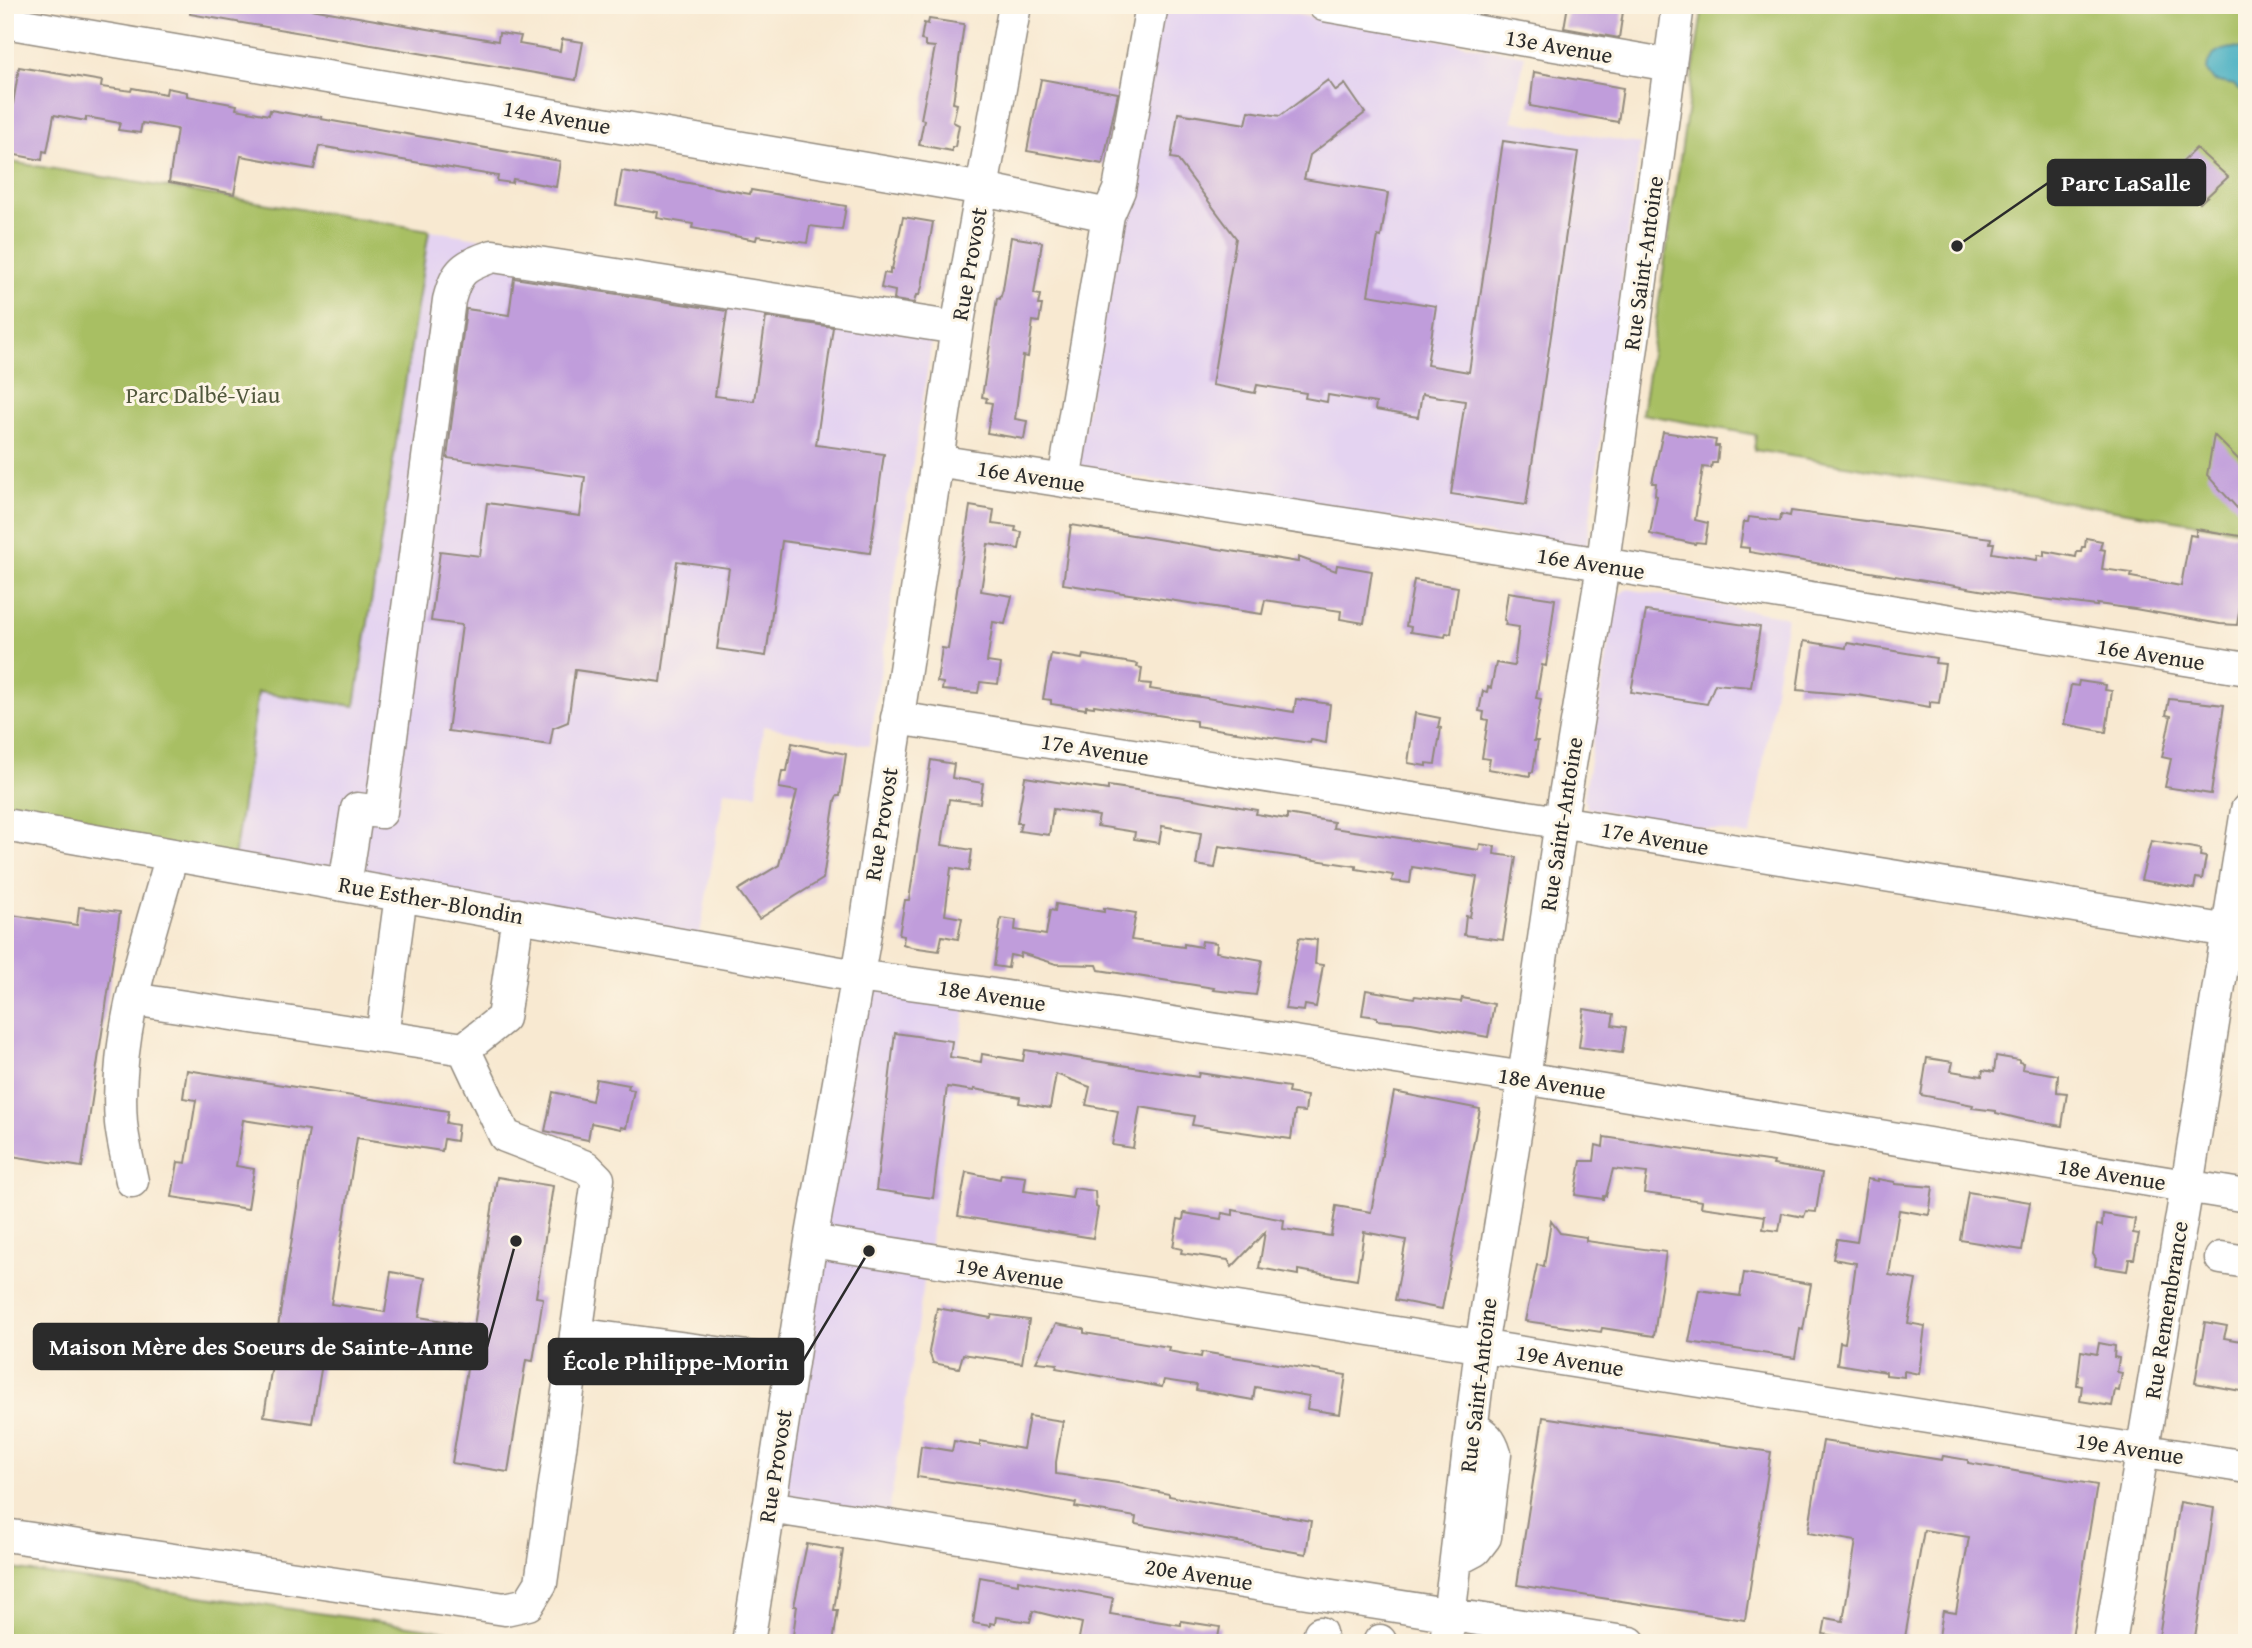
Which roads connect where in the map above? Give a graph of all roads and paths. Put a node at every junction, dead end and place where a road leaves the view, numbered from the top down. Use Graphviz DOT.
graph roads {
  1 [pos="1016,5"];
  2 [pos="1152,5"];
  3 [pos="1324,5"];
  4 [pos="1678,5"];
  5 [pos="5,22"];
  6 [pos="1670,65"];
  7 [pos="983,189"];
  8 [pos="1108,215"];
  9 [pos="957,328"];
  10 [pos="936,461"];
  11 [pos="1064,481"];
  12 [pos="1602,564"];
  13 [pos="2247,669"];
  14 [pos="897,718"];
  15 [pos="2247,810"];
  16 [pos="1561,823"];
  17 [pos="5,825"];
  18 [pos="172,855"];
  19 [pos="345,885"];
  20 [pos="401,895"];
  21 [pos="518,915"];
  22 [pos="2237,932"];
  23 [pos="857,976"];
  24 [pos="132,999"];
  25 [pos="382,1037"];
  26 [pos="464,1049"];
  27 [pos="1524,1078"];
  28 [pos="132,1181"];
  29 [pos="2187,1186"];
  30 [pos="2247,1196"];
  31 [pos="811,1241"];
  32 [pos="576,1334"];
  33 [pos="1481,1347"];
  34 [pos="792,1363"];
  35 [pos="2143,1450"];
  36 [pos="2247,1467"];
  37 [pos="769,1507"];
  38 [pos="5,1535"];
  39 [pos="1448,1628"];
  40 [pos="748,1643"];
  41 [pos="1630,1643"];
  42 [pos="2110,1643"];
  1 -- 7 [label="street, Rue Provost"];
  2 -- 8 [label="street"];
  3 -- 6 [label="street, 13e Avenue"];
  4 -- 6 [label="street, Rue Saint-Antoine"];
  5 -- 7 [label="street, 14e Avenue"];
  6 -- 12 [label="street, Rue Saint-Antoine"];
  7 -- 8 [label="street, 14e Avenue"];
  7 -- 9 [label="street, Rue Provost"];
  8 -- 11 [label="street"];
  9 -- 10 [label="street, Rue Provost"];
  9 -- 19 [label="street"];
  10 -- 11 [label="street, 16e Avenue"];
  10 -- 14 [label="street, Rue Provost"];
  11 -- 12 [label="street, 16e Avenue"];
  12 -- 13 [label="street, 16e Avenue"];
  12 -- 16 [label="street, Rue Saint-Antoine"];
  14 -- 16 [label="street, 17e Avenue"];
  14 -- 23 [label="street, Rue Provost"];
  15 -- 22 [label="street, Rue Remembrance"];
  16 -- 22 [label="street, 17e Avenue"];
  16 -- 27 [label="street, Rue Saint-Antoine"];
  17 -- 18 [label="street, Rue Esther-Blondin"];
  18 -- 19 [label="street, Rue Esther-Blondin"];
  18 -- 24 [label="street"];
  19 -- 20 [label="street, Rue Esther-Blondin"];
  20 -- 21 [label="street, Rue Esther-Blondin"];
  20 -- 25 [label="street"];
  21 -- 23 [label="street, Rue Esther-Blondin"];
  21 -- 26 [label="street"];
  22 -- 29 [label="street, Rue Remembrance"];
  23 -- 27 [label="street, 18e Avenue"];
  23 -- 31 [label="street, Rue Provost"];
  24 -- 25 [label="street"];
  24 -- 28 [label="street"];
  25 -- 26 [label="street"];
  26 -- 32 [label="street"];
  27 -- 29 [label="street, 18e Avenue"];
  27 -- 33 [label="street, Rue Saint-Antoine"];
  29 -- 30 [label="street, 18e Avenue"];
  29 -- 35 [label="street, Rue Remembrance"];
  31 -- 33 [label="street, 19e Avenue"];
  31 -- 34 [label="street, Rue Provost"];
  32 -- 34 [label="street"];
  32 -- 38 [label="street"];
  33 -- 35 [label="street, 19e Avenue"];
  33 -- 39 [label="street, Rue Saint-Antoine"];
  34 -- 37 [label="street, Rue Provost"];
  35 -- 36 [label="street, 19e Avenue"];
  35 -- 42 [label="street, Rue Remembrance"];
  37 -- 39 [label="street, 20e Avenue"];
  37 -- 40 [label="street, Rue Provost"];
  39 -- 41 [label="street, 20e Avenue"];
}
